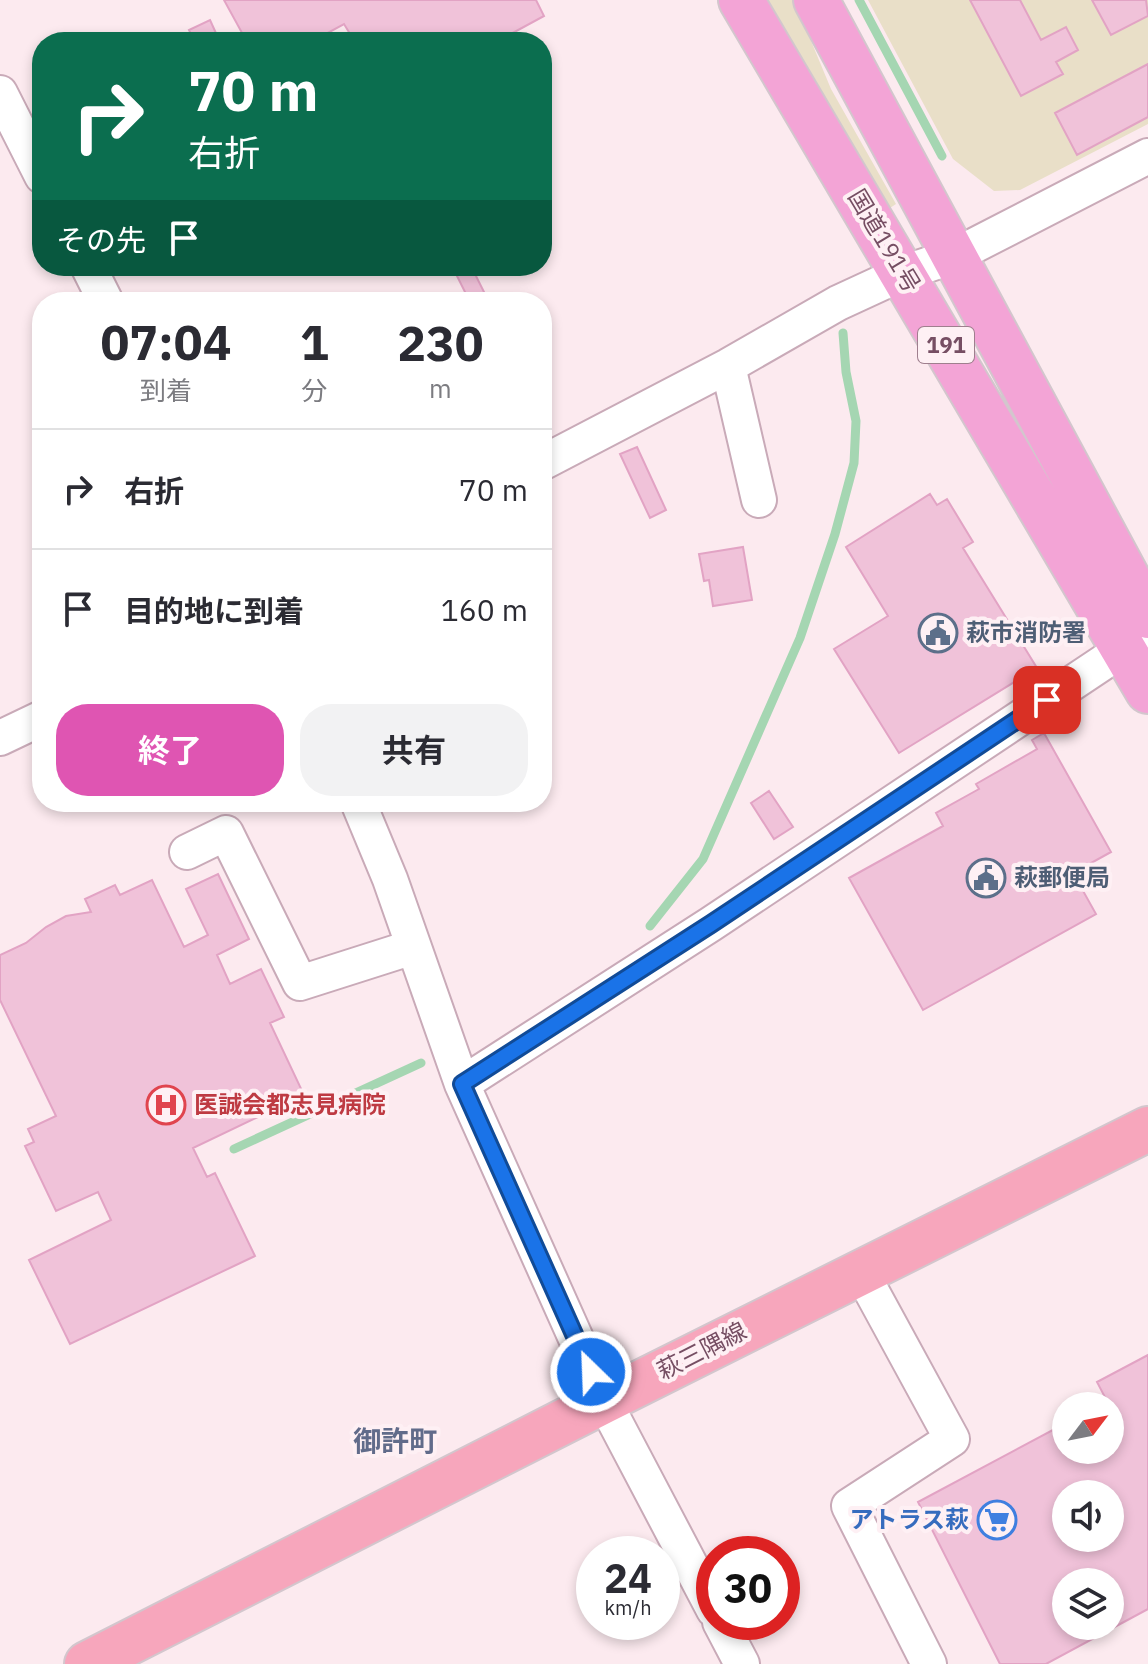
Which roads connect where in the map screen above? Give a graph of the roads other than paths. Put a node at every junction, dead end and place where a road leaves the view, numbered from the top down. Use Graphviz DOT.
graph roads {
  1 [pos="741,0"];
  2 [pos="816,0"];
  3 [pos="3,106"];
  4 [pos="1148,156"];
  5 [pos="32,158"];
  6 [pos="954,256"];
  7 [pos="903,273"];
  8 [pos="728,366"];
  9 [pos="552,458"];
  10 [pos="759,500"];
  11 [pos="1140,632"];
  12 [pos="1148,691"];
  13 [pos="32,723"];
  14 [pos="0,738"];
  15 [pos="362,812"];
  16 [pos="187,852"];
  17 [pos="413,947"];
  18 [pos="462,1084"];
  19 [pos="1148,1129"];
  20 [pos="861,1272"];
  21 [pos="604,1401"];
  22 [pos="696,1576"];
  23 [pos="729,1640"];
  24 [pos="87,1664"];
  25 [pos="742,1664"];
  26 [pos="929,1664"];
  1 -- 7 [label="highway, 国道191号 / 191"];
  2 -- 6 [label="highway, 国道191号 / 191"];
  3 -- 5 [label="street"];
  4 -- 6 [label="street"];
  6 -- 7 [label="street"];
  6 -- 11 [label="highway, 国道191号 / 191"];
  7 -- 8 [label="street"];
  7 -- 11 [label="highway, 国道191号 / 191"];
  8 -- 9 [label="street"];
  8 -- 10 [label="street"];
  11 -- 12 [label="highway, 国道191号 / 191"];
  11 -- 18 [label="street"];
  13 -- 14 [label="street"];
  15 -- 17 [label="street"];
  16 -- 17 [label="street"];
  17 -- 18 [label="street"];
  18 -- 21 [label="street"];
  19 -- 20 [label="main road, 萩三隅線"];
  20 -- 21 [label="main road, 萩三隅線"];
  20 -- 26 [label="street"];
  21 -- 22 [label="street"];
  21 -- 24 [label="main road, 萩三隅線"];
  23 -- 25 [label="street"];
}
